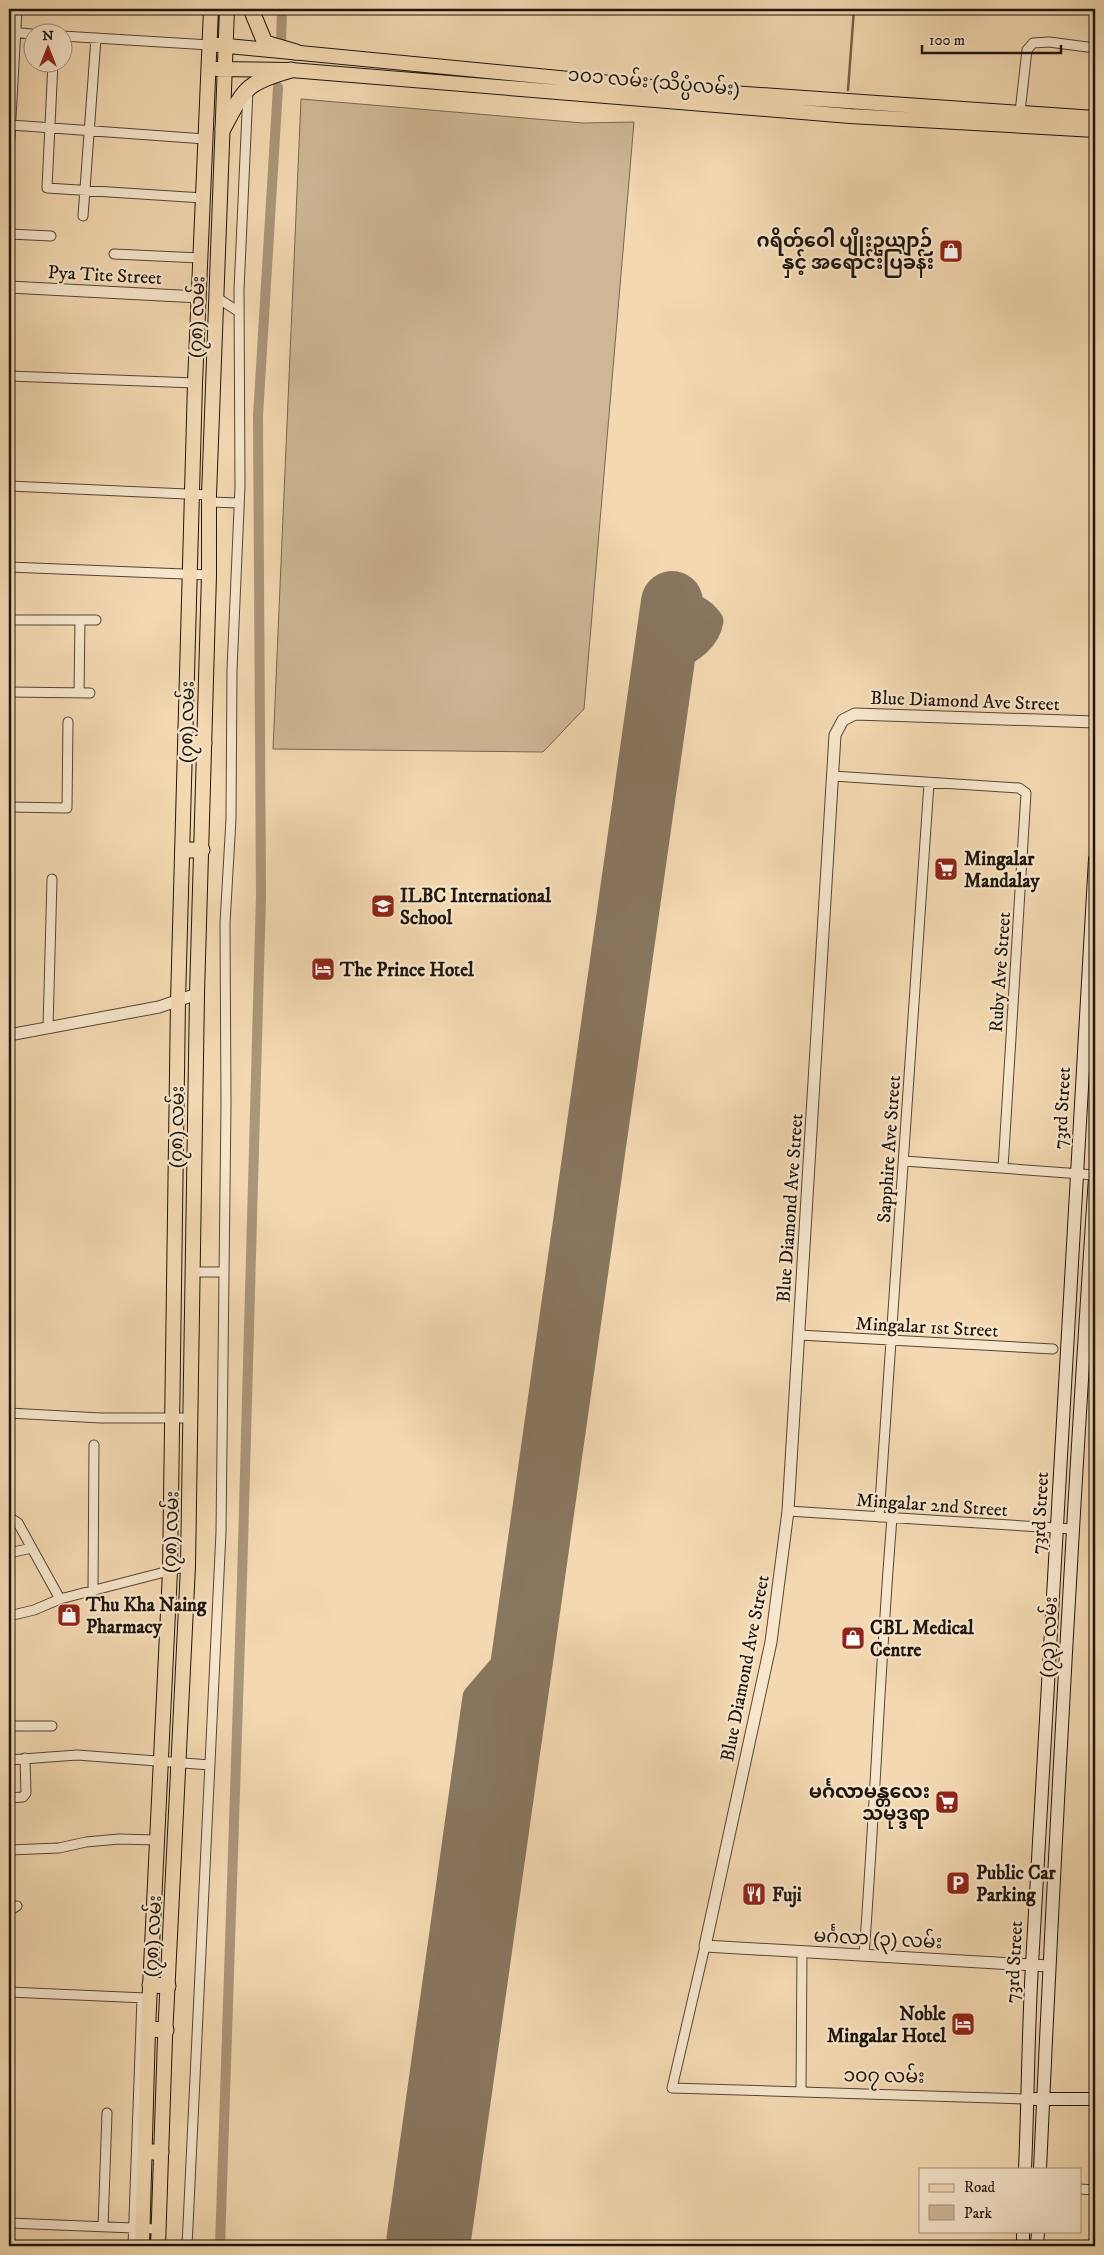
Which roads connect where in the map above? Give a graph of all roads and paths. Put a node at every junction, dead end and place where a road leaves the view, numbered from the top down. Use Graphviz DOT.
graph roads {
  1 [pos="17,9"];
  2 [pos="211,9"];
  3 [pos="227,9"];
  4 [pos="251,9"];
  5 [pos="12,32"];
  6 [pos="72,37"];
  7 [pos="96,38"];
  8 [pos="210,45"];
  9 [pos="226,46"];
  10 [pos="1095,48"];
  11 [pos="296,52"];
  12 [pos="209,68"];
  13 [pos="225,69"];
  14 [pos="291,70"];
  15 [pos="52,72"];
  16 [pos="248,86"];
  17 [pos="1020,112"];
  18 [pos="1095,118"];
  19 [pos="11,125"];
  20 [pos="49,128"];
  21 [pos="223,129"];
  22 [pos="1095,130"];
  23 [pos="90,132"];
  24 [pos="205,139"];
  25 [pos="9,154"];
  26 [pos="85,190"];
  27 [pos="203,198"];
  28 [pos="83,216"];
  29 [pos="9,234"];
  30 [pos="50,236"];
  31 [pos="114,254"];
  32 [pos="200,258"];
  33 [pos="9,287"];
  34 [pos="199,297"];
  35 [pos="216,297"];
  36 [pos="239,312"];
  37 [pos="9,376"];
  38 [pos="195,384"];
  39 [pos="9,486"];
  40 [pos="192,494"];
  41 [pos="209,499"];
  42 [pos="239,503"];
  43 [pos="9,567"];
  44 [pos="190,575"];
  45 [pos="209,575"];
  46 [pos="9,620"];
  47 [pos="80,620"];
  48 [pos="96,620"];
  49 [pos="9,692"];
  50 [pos="79,693"];
  51 [pos="90,693"];
  52 [pos="68,722"];
  53 [pos="1095,722"];
  54 [pos="204,742"];
  55 [pos="186,744"];
  56 [pos="833,776"];
  57 [pos="929,783"];
  58 [pos="9,807"];
  59 [pos="183,850"];
  60 [pos="202,850"];
  61 [pos="1095,859"];
  62 [pos="52,878"];
  63 [pos="197,994"];
  64 [pos="178,1001"];
  65 [pos="48,1028"];
  66 [pos="9,1034"];
  67 [pos="904,1161"];
  68 [pos="1003,1168"];
  69 [pos="1076,1174"];
  70 [pos="1095,1176"];
  71 [pos="193,1272"];
  72 [pos="224,1272"];
  73 [pos="799,1336"];
  74 [pos="891,1340"];
  75 [pos="1053,1349"];
  76 [pos="10,1413"];
  77 [pos="172,1417"];
  78 [pos="192,1418"];
  79 [pos="9,1428"];
  80 [pos="94,1445"];
  81 [pos="788,1511"];
  82 [pos="9,1517"];
  83 [pos="879,1517"];
  84 [pos="892,1518"];
  85 [pos="1057,1528"];
  86 [pos="1073,1529"];
  87 [pos="32,1548"];
  88 [pos="9,1553"];
  89 [pos="188,1566"];
  90 [pos="170,1571"];
  91 [pos="93,1591"];
  92 [pos="60,1599"];
  93 [pos="9,1616"];
  94 [pos="9,1726"];
  95 [pos="52,1726"];
  96 [pos="25,1758"];
  97 [pos="9,1760"];
  98 [pos="160,1761"];
  99 [pos="178,1762"];
  100 [pos="210,1764"];
  101 [pos="9,1798"];
  102 [pos="156,1840"];
  103 [pos="9,1850"];
  104 [pos="17,1906"];
  105 [pos="9,1912"];
  106 [pos="705,1946"];
  107 [pos="802,1952"];
  108 [pos="864,1955"];
  109 [pos="1032,1965"];
  110 [pos="1049,1966"];
  111 [pos="168,1986"];
  112 [pos="9,1992"];
  113 [pos="147,1994"];
  114 [pos="148,2029"];
  115 [pos="166,2030"];
  116 [pos="801,2092"];
  117 [pos="1027,2099"];
  118 [pos="1043,2099"];
  119 [pos="1095,2099"];
  120 [pos="107,2113"];
  121 [pos="144,2152"];
  122 [pos="161,2152"];
  123 [pos="1025,2168"];
  124 [pos="1040,2168"];
  125 [pos="1082,2189"];
  126 [pos="1095,2190"];
  127 [pos="9,2223"];
  128 [pos="103,2227"];
  129 [pos="138,2228"];
  130 [pos="158,2229"];
  131 [pos="1023,2232"];
  132 [pos="1038,2232"];
  133 [pos="133,2246"];
  134 [pos="142,2246"];
  135 [pos="158,2246"];
  136 [pos="187,2246"];
  137 [pos="1023,2246"];
  138 [pos="1038,2246"];
  1 -- 5 [label="street"];
  2 -- 8 [label="main road, (၇၈) လမ်း"];
  3 -- 9 [label="main road, (၇၈) လမ်း"];
  4 -- 11 [label="highway"];
  5 -- 19 [label="street"];
  6 -- 7 [label="street"];
  7 -- 8 [label="street"];
  7 -- 23 [label="street"];
  8 -- 9 [label="main road, ၁၀၁ လမ်း (သိပ္ပံလမ်း)"];
  8 -- 12 [label="main road, (၇၈) လမ်း"];
  9 -- 11 [label="main road, ၁၀၁ လမ်း (သိပ္ပံလမ်း)"];
  9 -- 13 [label="main road, (၇၈) လမ်း"];
  10 -- 17 [label="street"];
  11 -- 17 [label="main road, ၁၀၁ လမ်း (သိပ္ပံလမ်း)"];
  12 -- 13 [label="main road, ၁၀၁ လမ်း (သိပ္ပံလမ်း)"];
  12 -- 24 [label="main road, (၇၈) လမ်း"];
  13 -- 14 [label="main road, ၁၀၁ လမ်း (သိပ္ပံလမ်း)"];
  13 -- 21 [label="main road, (၇၈) လမ်း"];
  14 -- 16 [label="highway"];
  14 -- 22 [label="main road, ၁၀၁ လမ်း (သိပ္ပံလမ်း)"];
  15 -- 20 [label="street"];
  16 -- 21 [label="highway"];
  16 -- 36 [label="street"];
  17 -- 18 [label="main road, ၁၀၁ လမ်း (သိပ္ပံလမ်း)"];
  19 -- 20 [label="street"];
  19 -- 25 [label="street"];
  20 -- 23 [label="street"];
  20 -- 26 [label="street"];
  21 -- 35 [label="main road, (၇၈) လမ်း"];
  23 -- 24 [label="street"];
  23 -- 26 [label="street"];
  24 -- 27 [label="main road, (၇၈) လမ်း"];
  26 -- 27 [label="street"];
  26 -- 28 [label="street"];
  27 -- 32 [label="main road, (၇၈) လမ်း"];
  29 -- 30 [label="street"];
  31 -- 32 [label="street"];
  32 -- 34 [label="main road, (၇၈) လမ်း"];
  33 -- 34 [label="street, Pya Tite Street"];
  34 -- 38 [label="main road, (၇၈) လမ်း"];
  35 -- 36 [label="street"];
  35 -- 41 [label="main road, (၇၈) လမ်း"];
  36 -- 42 [label="street"];
  37 -- 38 [label="street"];
  38 -- 40 [label="main road, (၇၈) လမ်း"];
  39 -- 40 [label="street"];
  40 -- 41 [label="street"];
  40 -- 44 [label="main road, (၇၈) လမ်း"];
  41 -- 42 [label="street"];
  41 -- 45 [label="main road, (၇၈) လမ်း"];
  42 -- 72 [label="street"];
  43 -- 44 [label="street"];
  44 -- 45 [label="street"];
  44 -- 55 [label="main road, (၇၈) လမ်း"];
  45 -- 54 [label="main road, (၇၈) လမ်း"];
  46 -- 47 [label="street"];
  47 -- 48 [label="street"];
  47 -- 50 [label="street"];
  49 -- 50 [label="street"];
  50 -- 51 [label="street"];
  52 -- 58 [label="street"];
  53 -- 56 [label="street, Blue Diamond Ave Street"];
  54 -- 55 [label="highway"];
  54 -- 60 [label="main road, (၇၈) လမ်း"];
  55 -- 59 [label="main road, (၇၈) လမ်း"];
  56 -- 57 [label="street, Ruby Ave Street"];
  56 -- 73 [label="street, Blue Diamond Ave Street"];
  57 -- 67 [label="street, Sapphire Ave Street"];
  57 -- 68 [label="street, Ruby Ave Street"];
  59 -- 60 [label="highway"];
  59 -- 64 [label="main road, (၇၈) လမ်း"];
  60 -- 63 [label="main road, (၇၈) လမ်း"];
  61 -- 69 [label="main road, 73rd Street"];
  62 -- 65 [label="street"];
  63 -- 64 [label="street"];
  63 -- 71 [label="main road, (၇၈) လမ်း"];
  64 -- 65 [label="street"];
  64 -- 77 [label="main road, (၇၈) လမ်း"];
  65 -- 66 [label="street"];
  67 -- 68 [label="street"];
  67 -- 74 [label="street, Sapphire Ave Street"];
  68 -- 69 [label="street"];
  69 -- 70 [label="street"];
  69 -- 85 [label="main road, 73rd Street"];
  70 -- 86 [label="main road, (၇၃) လမ်း"];
  71 -- 72 [label="street"];
  71 -- 78 [label="main road, (၇၈) လမ်း"];
  72 -- 100 [label="street"];
  73 -- 74 [label="street, Mingalar 1st Street"];
  73 -- 81 [label="street, Blue Diamond Ave Street"];
  74 -- 75 [label="street, Mingalar 1st Street"];
  74 -- 83 [label="street, Sapphire Ave Street"];
  76 -- 77 [label="street"];
  76 -- 79 [label="street"];
  77 -- 78 [label="street"];
  77 -- 90 [label="main road, (၇၈) လမ်း"];
  78 -- 89 [label="main road, (၇၈) လမ်း"];
  80 -- 91 [label="street"];
  81 -- 83 [label="street, Mingalar 2nd Street"];
  81 -- 106 [label="street, Blue Diamond Ave Street"];
  82 -- 87 [label="street"];
  83 -- 84 [label="street, Mingalar 2nd Street"];
  84 -- 85 [label="street, Mingalar 2nd Street"];
  84 -- 108 [label="street"];
  85 -- 86 [label="street, Mingalar 2nd Street"];
  85 -- 109 [label="main road, 73rd Street"];
  86 -- 110 [label="main road, (၇၃) လမ်း"];
  87 -- 88 [label="street"];
  87 -- 92 [label="street"];
  89 -- 90 [label="street"];
  89 -- 99 [label="main road, (၇၈) လမ်း"];
  90 -- 91 [label="street"];
  90 -- 98 [label="main road, (၇၈) လမ်း"];
  91 -- 92 [label="street"];
  92 -- 93 [label="street"];
  94 -- 95 [label="street"];
  96 -- 97 [label="street"];
  96 -- 98 [label="street"];
  96 -- 101 [label="street"];
  98 -- 99 [label="street"];
  98 -- 102 [label="main road, (၇၈) လမ်း"];
  99 -- 100 [label="street"];
  99 -- 111 [label="main road, (၇၈) လမ်း"];
  100 -- 136 [label="street"];
  102 -- 103 [label="street"];
  102 -- 113 [label="main road, (၇၈) လမ်း"];
  104 -- 105 [label="street"];
  106 -- 107 [label="street, မင်္ဂလာ (၃) လမ်း"];
  106 -- 116 [label="street, ၁၀၇ လမ်း"];
  107 -- 108 [label="street, မင်္ဂလာ (၃) လမ်း"];
  107 -- 116 [label="street"];
  108 -- 109 [label="street, မင်္ဂလာ (၃) လမ်း"];
  109 -- 110 [label="street, မင်္ဂလာ (၃) လမ်း"];
  109 -- 117 [label="main road, 73rd Street"];
  110 -- 118 [label="main road, (၇၃) လမ်း"];
  111 -- 113 [label="highway"];
  111 -- 115 [label="main road, (၇၈) လမ်း"];
  112 -- 113 [label="street"];
  113 -- 114 [label="main road, (၇၈) လမ်း"];
  113 -- 129 [label="street"];
  114 -- 115 [label="highway"];
  114 -- 121 [label="main road, (၇၈) လမ်း"];
  115 -- 122 [label="main road, (၇၈) လမ်း"];
  116 -- 117 [label="street, ၁၀၇ လမ်း"];
  117 -- 118 [label="main road, ၁၀၇ လမ်း"];
  117 -- 123 [label="main road, 73rd Street"];
  118 -- 119 [label="main road, ၁၀၇ လမ်း"];
  118 -- 124 [label="main road"];
  120 -- 128 [label="street"];
  121 -- 122 [label="highway"];
  121 -- 129 [label="main road, (၇၈) လမ်း"];
  122 -- 130 [label="main road, (၇၈) လမ်း"];
  125 -- 126 [label="street"];
  127 -- 128 [label="street"];
  128 -- 129 [label="street"];
  129 -- 130 [label="street"];
  129 -- 133 [label="street"];
  129 -- 134 [label="main road, (၇၈) လမ်း"];
  130 -- 135 [label="main road, (၇၈) လမ်း"];
  131 -- 137 [label="main road"];
  132 -- 138 [label="main road"];
}
